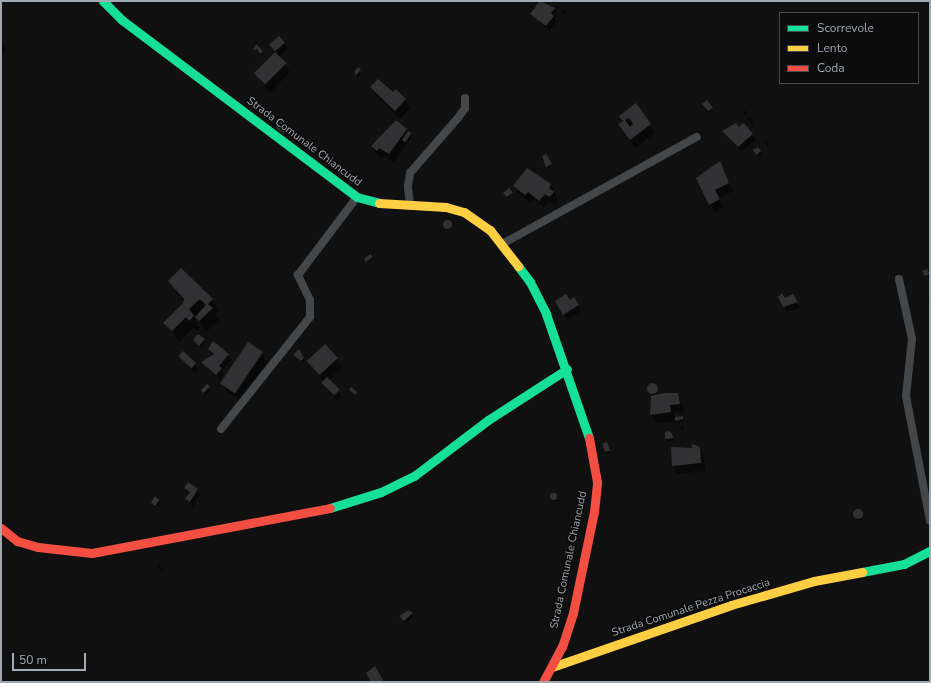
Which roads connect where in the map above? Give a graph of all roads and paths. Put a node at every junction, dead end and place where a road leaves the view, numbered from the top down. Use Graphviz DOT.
graph roads {
  1 [pos="102,1"];
  2 [pos="465,98"];
  3 [pos="697,138"];
  4 [pos="357,197"];
  5 [pos="410,206"];
  6 [pos="502,244"];
  7 [pos="899,279"];
  8 [pos="567,369"];
  9 [pos="220,429"];
  10 [pos="930,521"];
  11 [pos="1,528"];
  12 [pos="930,551"];
  13 [pos="552,667"];
  14 [pos="543,682"];
  1 -- 4 [label="street, Strada Comunale Chiancudd"];
  2 -- 5 [label="street"];
  3 -- 6 [label="street"];
  4 -- 5 [label="street, Strada Comunale Chiancudd"];
  4 -- 9 [label="street"];
  5 -- 6 [label="street, Strada Comunale Chiancudd"];
  6 -- 8 [label="street, Strada Comunale Chiancudd"];
  7 -- 10 [label="street"];
  8 -- 11 [label="street"];
  8 -- 13 [label="street, Strada Comunale Chiancudd"];
  12 -- 13 [label="street, Strada Comunale Pezza Procaccia"];
  13 -- 14 [label="street, Strada Comunale Chiancudd"];
}
